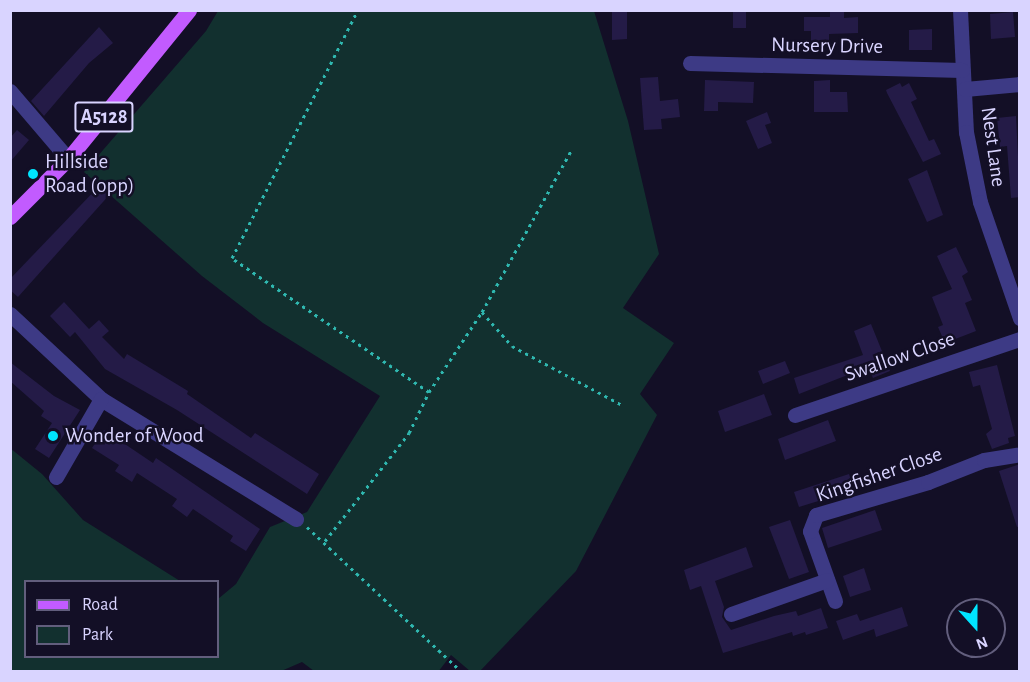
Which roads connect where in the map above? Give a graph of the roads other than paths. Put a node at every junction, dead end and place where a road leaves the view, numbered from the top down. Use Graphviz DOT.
graph roads {
  1 [pos="189,10"];
  2 [pos="960,10"];
  3 [pos="690,63"];
  4 [pos="962,70"];
  5 [pos="1020,84"];
  6 [pos="965,89"];
  7 [pos="10,91"];
  8 [pos="68,159"];
  9 [pos="10,217"];
  10 [pos="10,314"];
  11 [pos="1020,318"];
  12 [pos="1020,339"];
  13 [pos="101,399"];
  14 [pos="795,414"];
  15 [pos="1020,454"];
  16 [pos="56,477"];
  17 [pos="296,519"];
  18 [pos="826,580"];
  19 [pos="835,601"];
  20 [pos="731,614"];
  1 -- 8 [label="main road, A5128"];
  2 -- 4 [label="street, Nest Lane"];
  3 -- 4 [label="street, Nursery Drive"];
  4 -- 6 [label="street, Nest Lane"];
  5 -- 6 [label="street"];
  6 -- 11 [label="street, Nest Lane"];
  7 -- 8 [label="street"];
  8 -- 9 [label="main road, A5128"];
  10 -- 13 [label="street"];
  12 -- 14 [label="street, Swallow Close"];
  13 -- 16 [label="street"];
  13 -- 17 [label="street"];
  15 -- 18 [label="street, Kingfisher Close"];
  18 -- 19 [label="street, Kingfisher Close"];
  18 -- 20 [label="street"];
}
